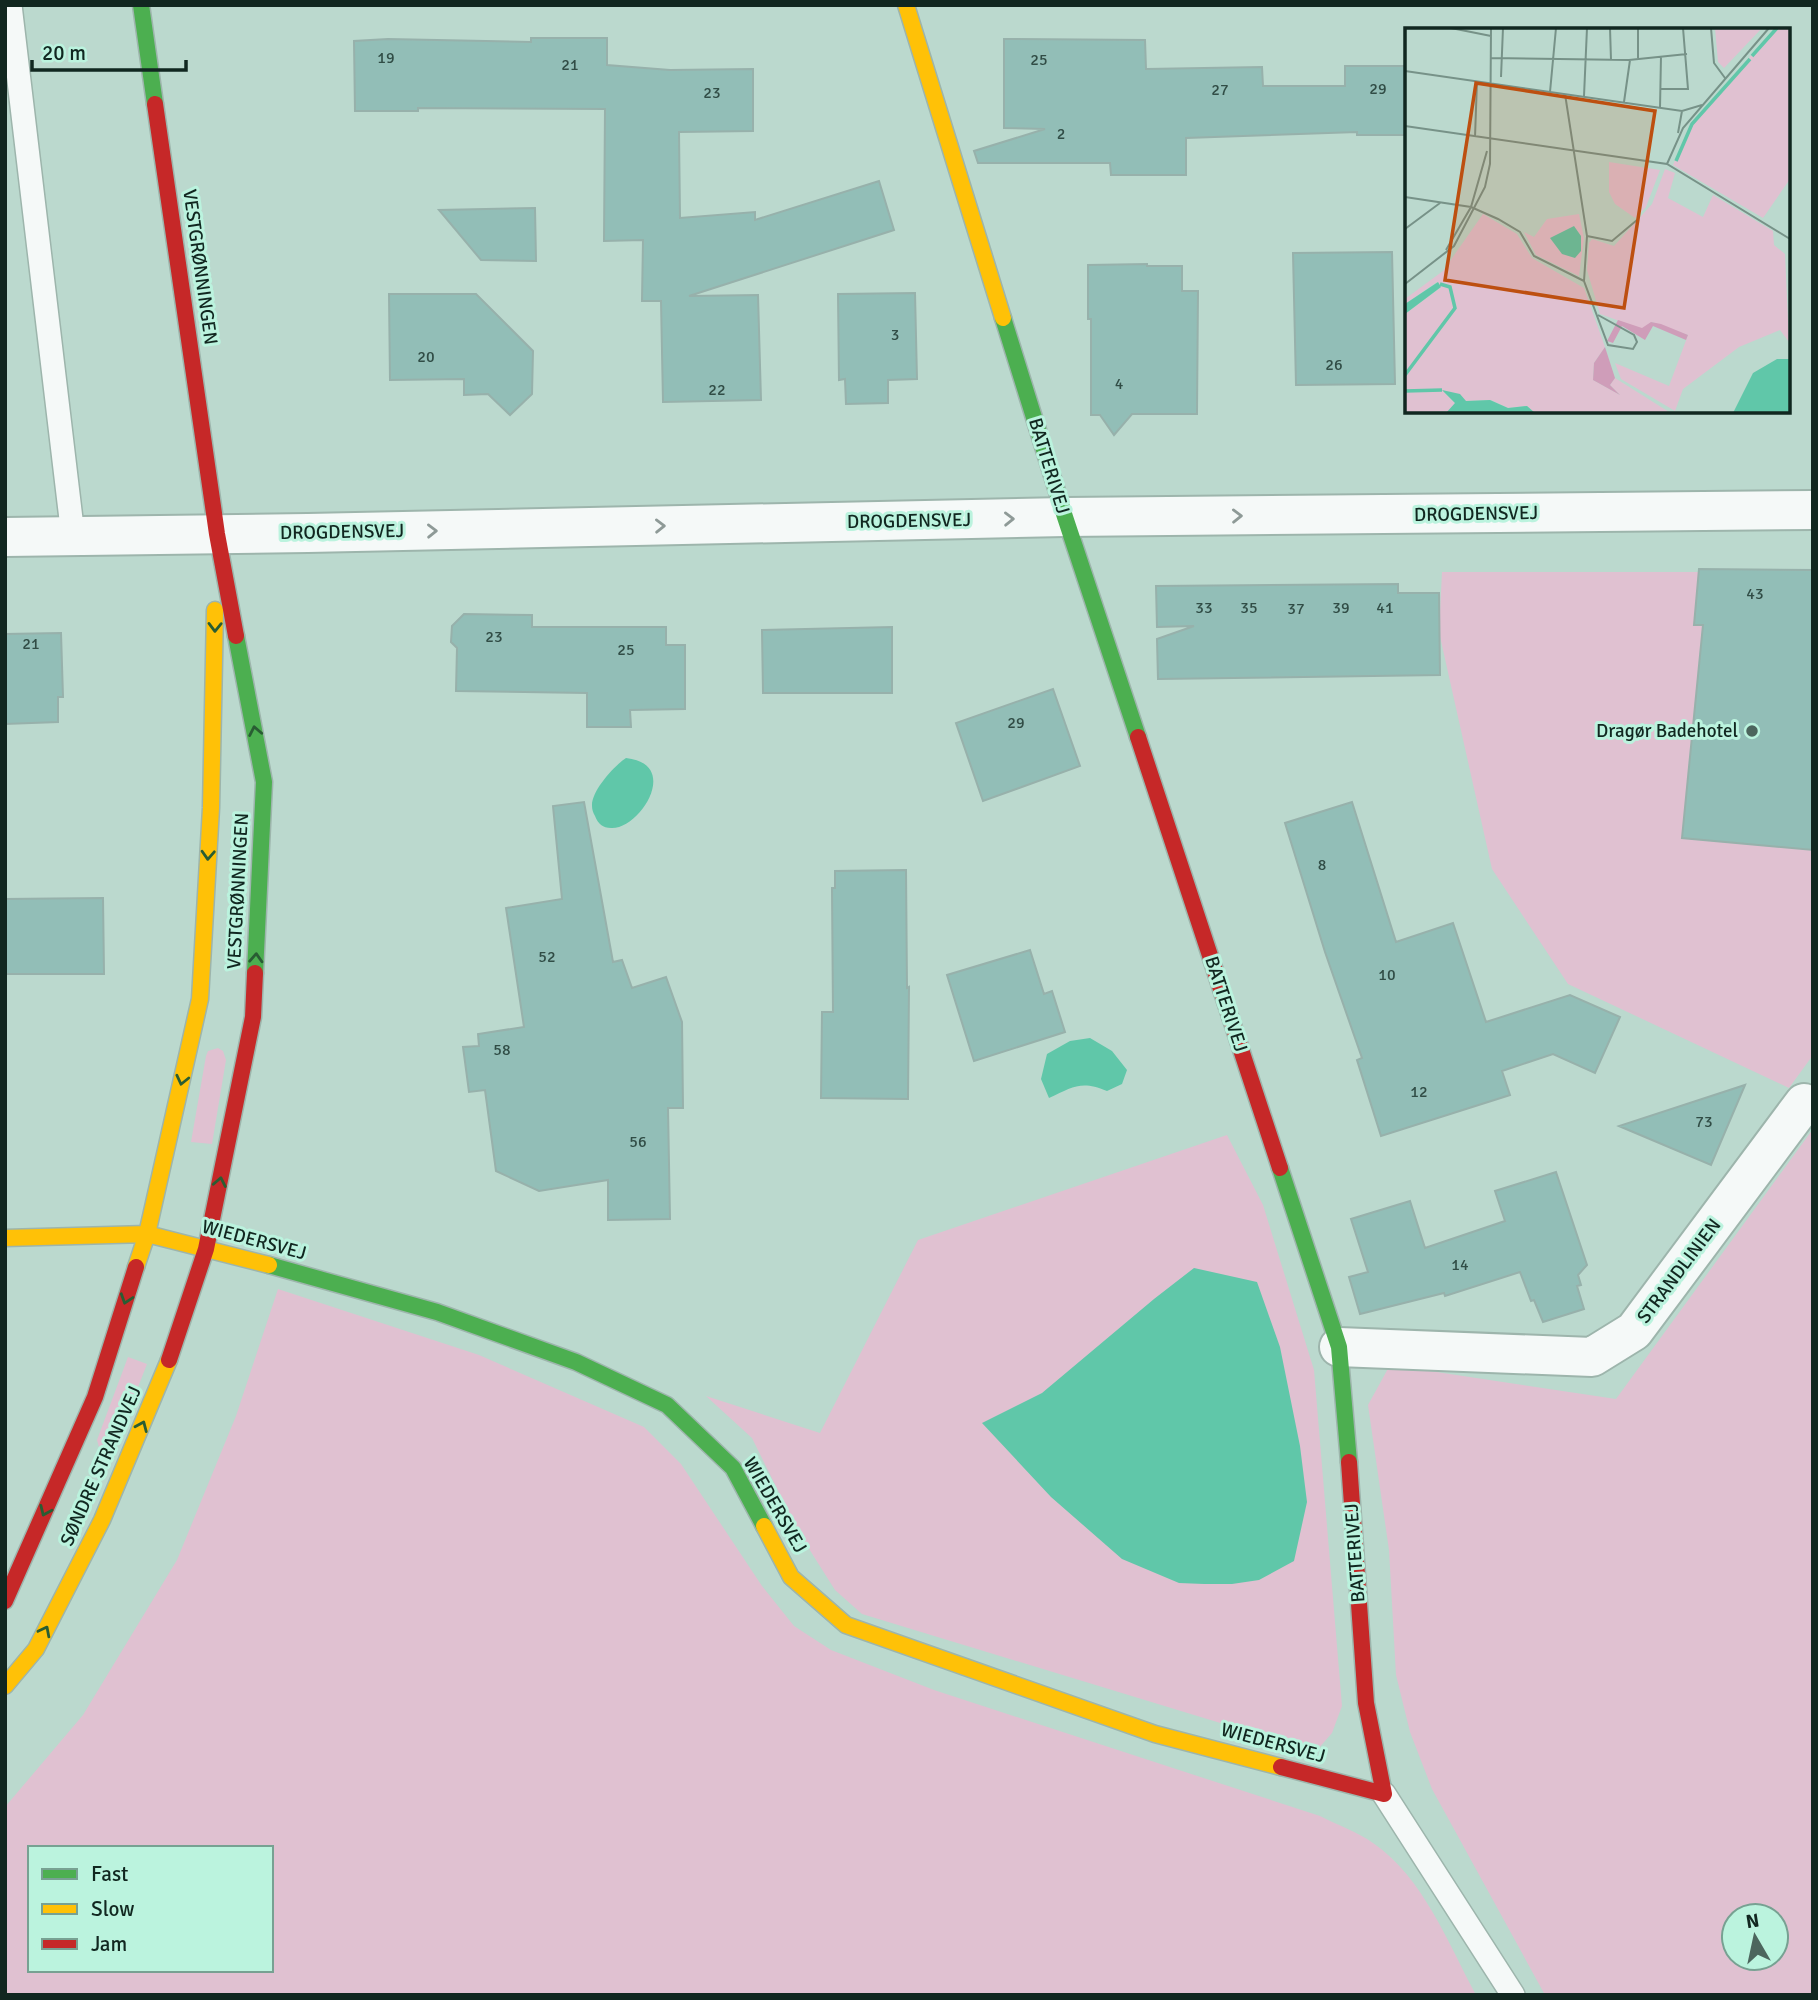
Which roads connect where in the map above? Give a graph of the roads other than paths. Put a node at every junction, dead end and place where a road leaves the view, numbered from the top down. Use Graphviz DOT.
graph roads {
  1 [pos="10,5"];
  2 [pos="141,5"];
  3 [pos="906,5"];
  4 [pos="1813,510"];
  5 [pos="1065,517"];
  6 [pos="217,534"];
  7 [pos="74,536"];
  8 [pos="5,537"];
  9 [pos="1804,1104"];
  10 [pos="147,1234"];
  11 [pos="5,1238"];
  12 [pos="206,1249"];
  13 [pos="1339,1347"];
  14 [pos="5,1601"];
  15 [pos="5,1686"];
  16 [pos="1384,1794"];
  17 [pos="1513,1995"];
  1 -- 7 [label="lane"];
  2 -- 6 [label="street, VESTGRØNNINGEN"];
  3 -- 5 [label="street, BATTERIVEJ"];
  5 -- 4 [label="street, DROGDENSVEJ, one-way"];
  6 -- 5 [label="street, DROGDENSVEJ, one-way"];
  5 -- 13 [label="street, BATTERIVEJ"];
  6 -- 7 [label="street, DROGDENSVEJ"];
  6 -- 10 [label="street, VESTGRØNNINGEN, one-way"];
  12 -- 6 [label="street, VESTGRØNNINGEN, one-way"];
  7 -- 8 [label="street, DROGDENSVEJ"];
  9 -- 13 [label="street, STRANDLINIEN"];
  10 -- 11 [label="street, WIEDERSVEJ"];
  10 -- 12 [label="street, WIEDERSVEJ"];
  10 -- 14 [label="street, SØNDRE STRANDVEJ, one-way"];
  15 -- 12 [label="street, SØNDRE STRANDVEJ, one-way"];
  12 -- 16 [label="street, WIEDERSVEJ"];
  13 -- 16 [label="street, BATTERIVEJ"];
  16 -- 17 [label="lane, BATTERIVEJ"];
}
